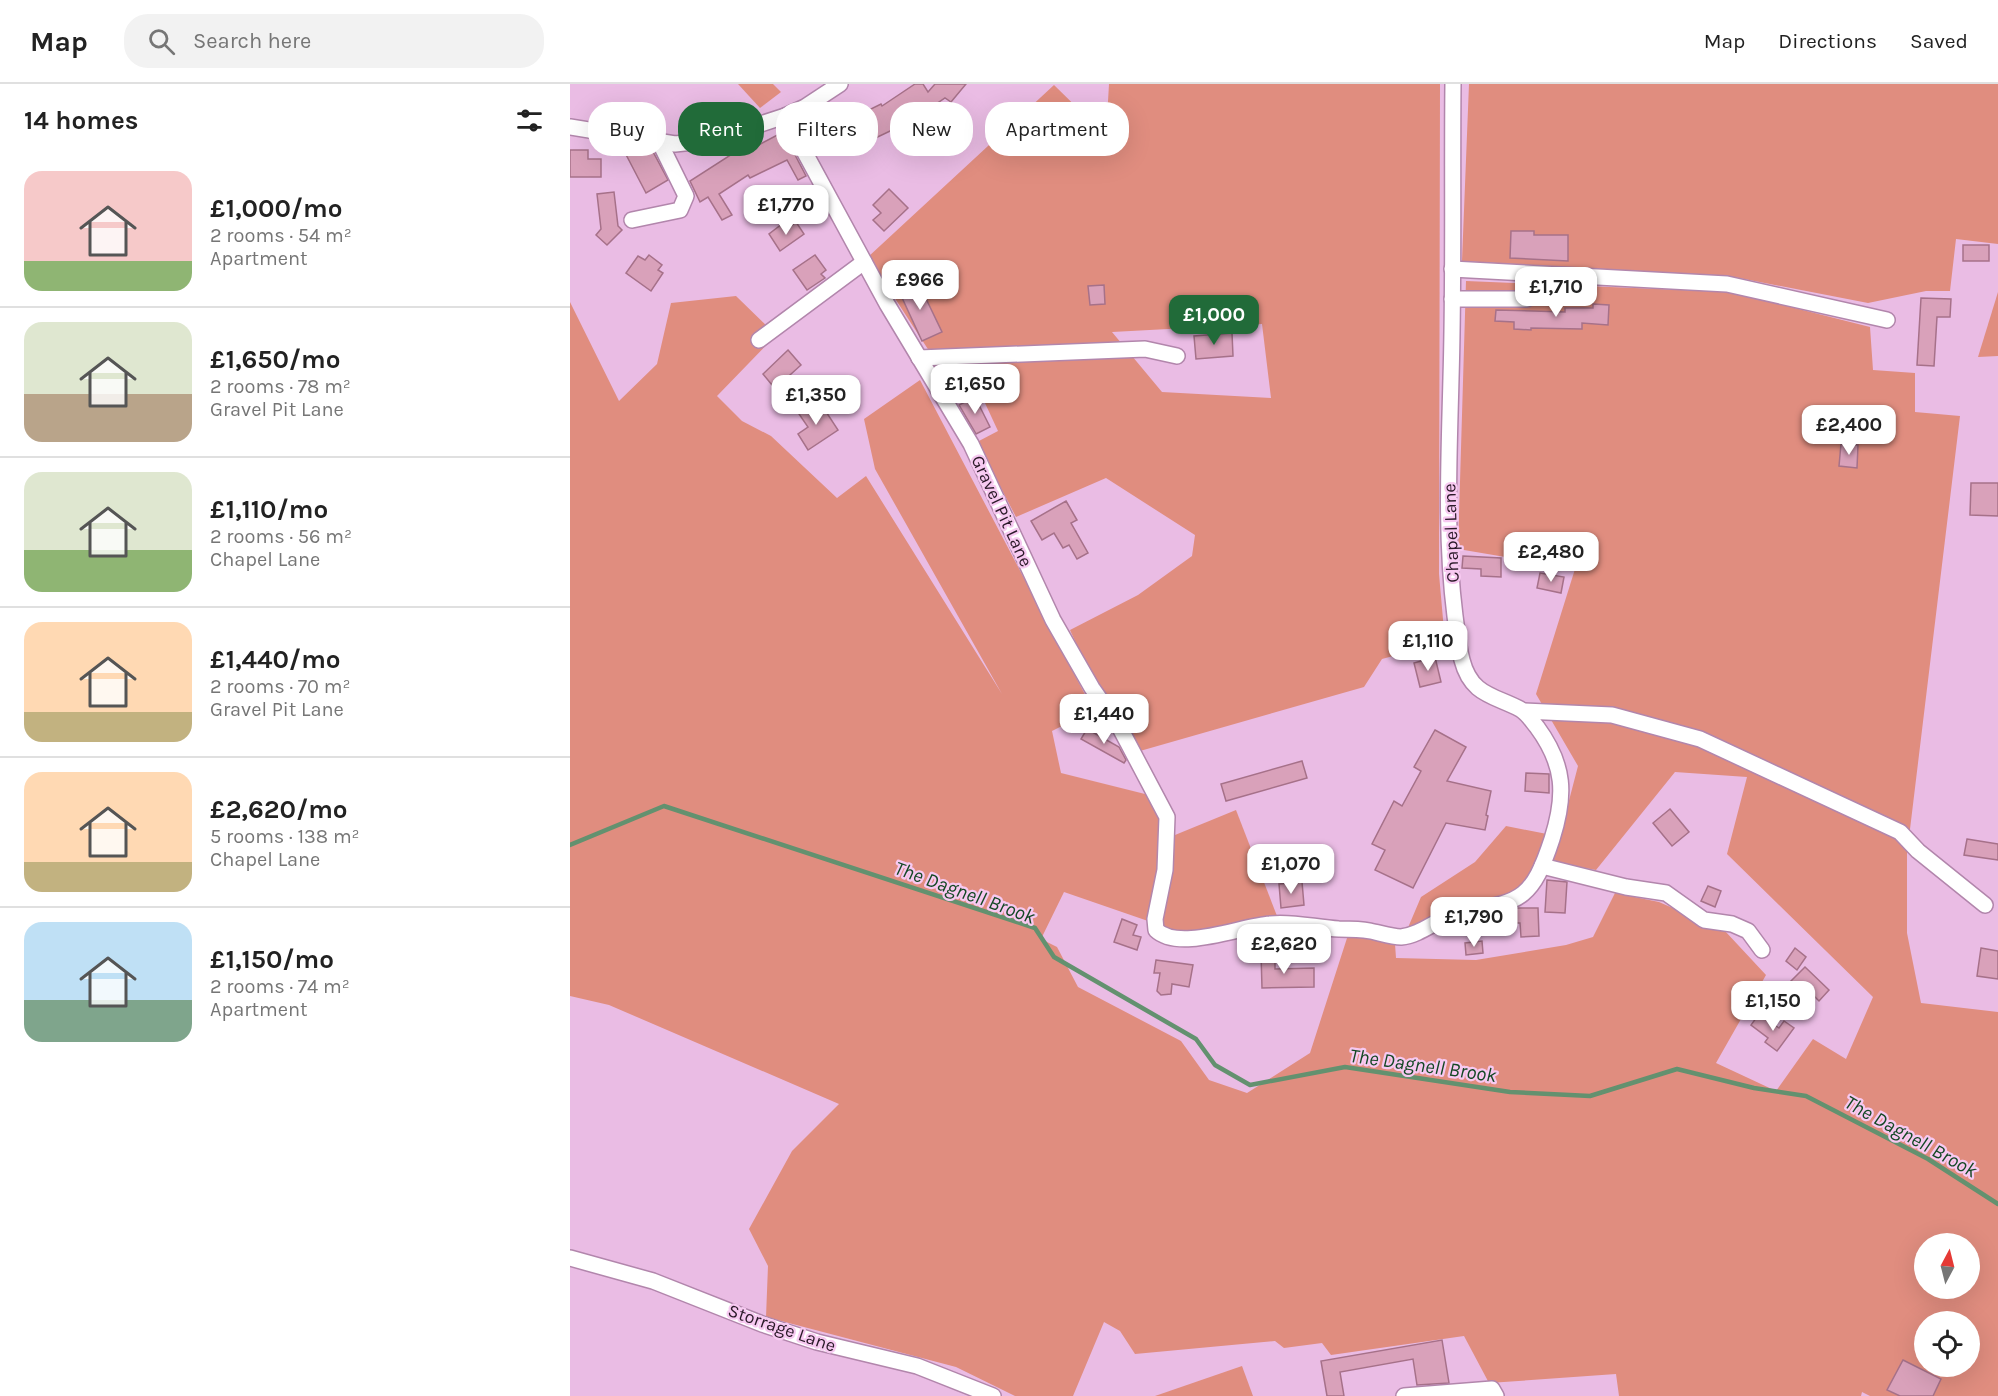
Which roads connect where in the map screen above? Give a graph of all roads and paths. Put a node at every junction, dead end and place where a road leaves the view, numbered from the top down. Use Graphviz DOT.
graph roads {
  1 [pos="840,84"];
  2 [pos="1453,84"];
  3 [pos="813,102"];
  4 [pos="776,119"];
  5 [pos="570,127"];
  6 [pos="588,130"];
  7 [pos="666,142"];
  8 [pos="666,156"];
  9 [pos="807,156"];
  10 [pos="632,220"];
  11 [pos="864,262"];
  12 [pos="1452,269"];
  13 [pos="1452,299"];
  14 [pos="1527,299"];
  15 [pos="1887,320"];
  16 [pos="759,340"];
  17 [pos="1177,356"];
  18 [pos="919,358"];
  19 [pos="1524,711"];
  20 [pos="1542,866"];
  21 [pos="1985,904"];
  22 [pos="1155,919"];
  23 [pos="1762,950"];
  24 [pos="570,1258"];
  25 [pos="993,1396"];
  26 [pos="1404,1396"];
  27 [pos="1496,1396"];
  1 -- 3 [label="street"];
  2 -- 12 [label="street, Chapel Lane"];
  4 -- 7 [label="street"];
  5 -- 6 [label="street"];
  8 -- 10 [label="street"];
  9 -- 11 [label="street, Gravel Pit Lane"];
  11 -- 16 [label="street"];
  11 -- 18 [label="street, Gravel Pit Lane"];
  12 -- 13 [label="street, Chapel Lane"];
  12 -- 15 [label="street"];
  13 -- 14 [label="street"];
  13 -- 19 [label="street, Chapel Lane"];
  17 -- 18 [label="street"];
  18 -- 22 [label="street, Gravel Pit Lane"];
  19 -- 20 [label="street, Chapel Lane"];
  19 -- 21 [label="street"];
  20 -- 22 [label="street, Chapel Lane"];
  20 -- 23 [label="street"];
  24 -- 25 [label="street, Storrage Lane"];
  26 -- 27 [label="street"];
}
